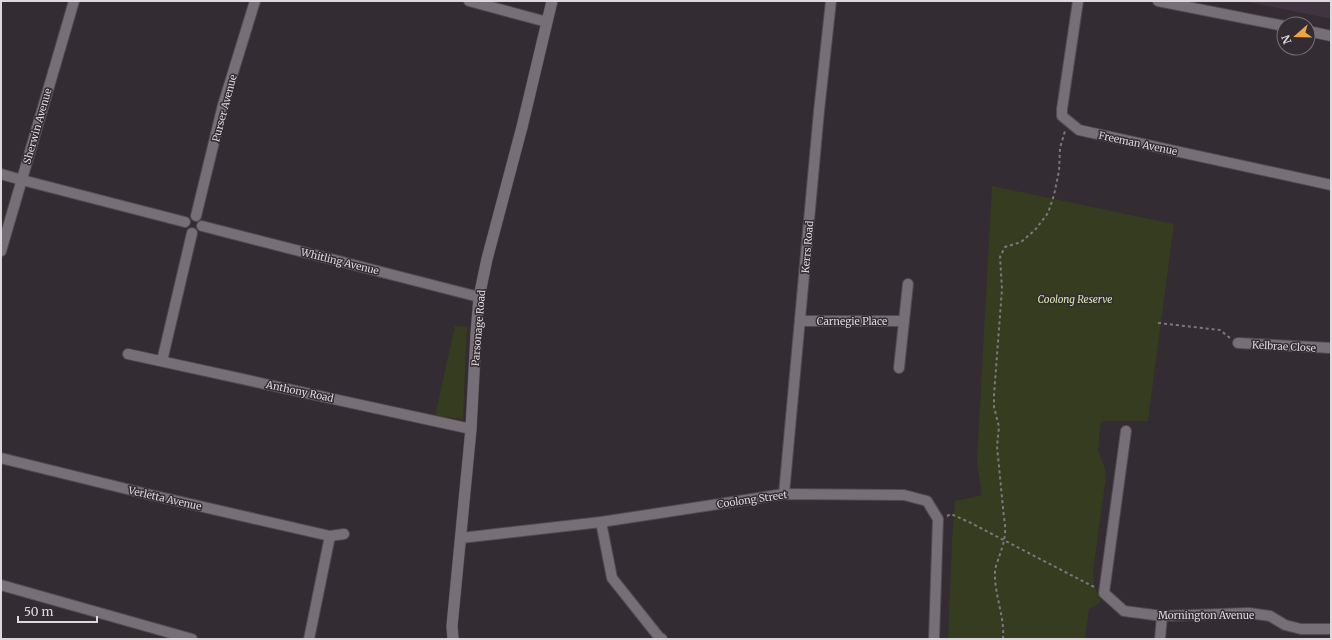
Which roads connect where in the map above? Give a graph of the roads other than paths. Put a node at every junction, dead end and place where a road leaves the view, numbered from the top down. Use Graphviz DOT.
graph roads {
  1 [pos="74,1"];
  2 [pos="255,1"];
  3 [pos="469,1"];
  4 [pos="552,1"];
  5 [pos="831,1"];
  6 [pos="1078,1"];
  7 [pos="1158,1"];
  8 [pos="547,22"];
  9 [pos="1276,24"];
  10 [pos="1316,33"];
  11 [pos="1331,36"];
  12 [pos="1,174"];
  13 [pos="22,180"];
  14 [pos="1331,185"];
  15 [pos="196,216"];
  16 [pos="185,222"];
  17 [pos="202,226"];
  18 [pos="192,233"];
  19 [pos="1,251"];
  20 [pos="908,284"];
  21 [pos="479,297"];
  22 [pos="801,321"];
  23 [pos="904,321"];
  24 [pos="1238,343"];
  25 [pos="1331,348"];
  26 [pos="128,354"];
  27 [pos="162,361"];
  28 [pos="899,368"];
  29 [pos="471,429"];
  30 [pos="1126,431"];
  31 [pos="1,458"];
  32 [pos="784,494"];
  33 [pos="601,522"];
  34 [pos="344,534"];
  35 [pos="330,536"];
  36 [pos="461,538"];
  37 [pos="1,585"];
  38 [pos="1162,616"];
  39 [pos="1331,629"];
  40 [pos="192,639"];
  41 [pos="309,639"];
  42 [pos="453,639"];
  43 [pos="662,639"];
  44 [pos="934,639"];
  45 [pos="1160,639"];
  1 -- 13 [label="street, Sherwin Avenue"];
  2 -- 15 [label="street, Purser Avenue"];
  3 -- 8 [label="street"];
  4 -- 8 [label="street, Parsonage Road"];
  5 -- 22 [label="street, Kerrs Road"];
  6 -- 14 [label="street, Freeman Avenue"];
  7 -- 9 [label="street"];
  8 -- 21 [label="street, Parsonage Road"];
  10 -- 11 [label="street"];
  12 -- 13 [label="street"];
  13 -- 16 [label="street"];
  13 -- 19 [label="street, Sherwin Avenue"];
  15 -- 16 [label="street"];
  15 -- 17 [label="street"];
  16 -- 18 [label="street"];
  17 -- 18 [label="street"];
  17 -- 21 [label="street, Whitling Avenue"];
  18 -- 27 [label="street"];
  20 -- 23 [label="street"];
  21 -- 29 [label="street, Parsonage Road"];
  22 -- 23 [label="street, Carnegie Place"];
  22 -- 32 [label="street, Kerrs Road"];
  23 -- 28 [label="street"];
  24 -- 25 [label="street, Kelbrae Close"];
  26 -- 27 [label="street, Anthony Road"];
  27 -- 29 [label="street, Anthony Road"];
  29 -- 36 [label="street, Parsonage Road"];
  30 -- 38 [label="street, Mornington Avenue"];
  31 -- 35 [label="street, Verletta Avenue"];
  32 -- 33 [label="street, Coolong Street"];
  32 -- 44 [label="street, Coolong Street"];
  33 -- 36 [label="street, Coolong Street"];
  33 -- 43 [label="street"];
  34 -- 35 [label="street, Verletta Avenue"];
  35 -- 41 [label="street"];
  36 -- 42 [label="street, Parsonage Road"];
  37 -- 40 [label="street"];
  38 -- 39 [label="street, Mornington Avenue"];
  38 -- 45 [label="street"];
}
